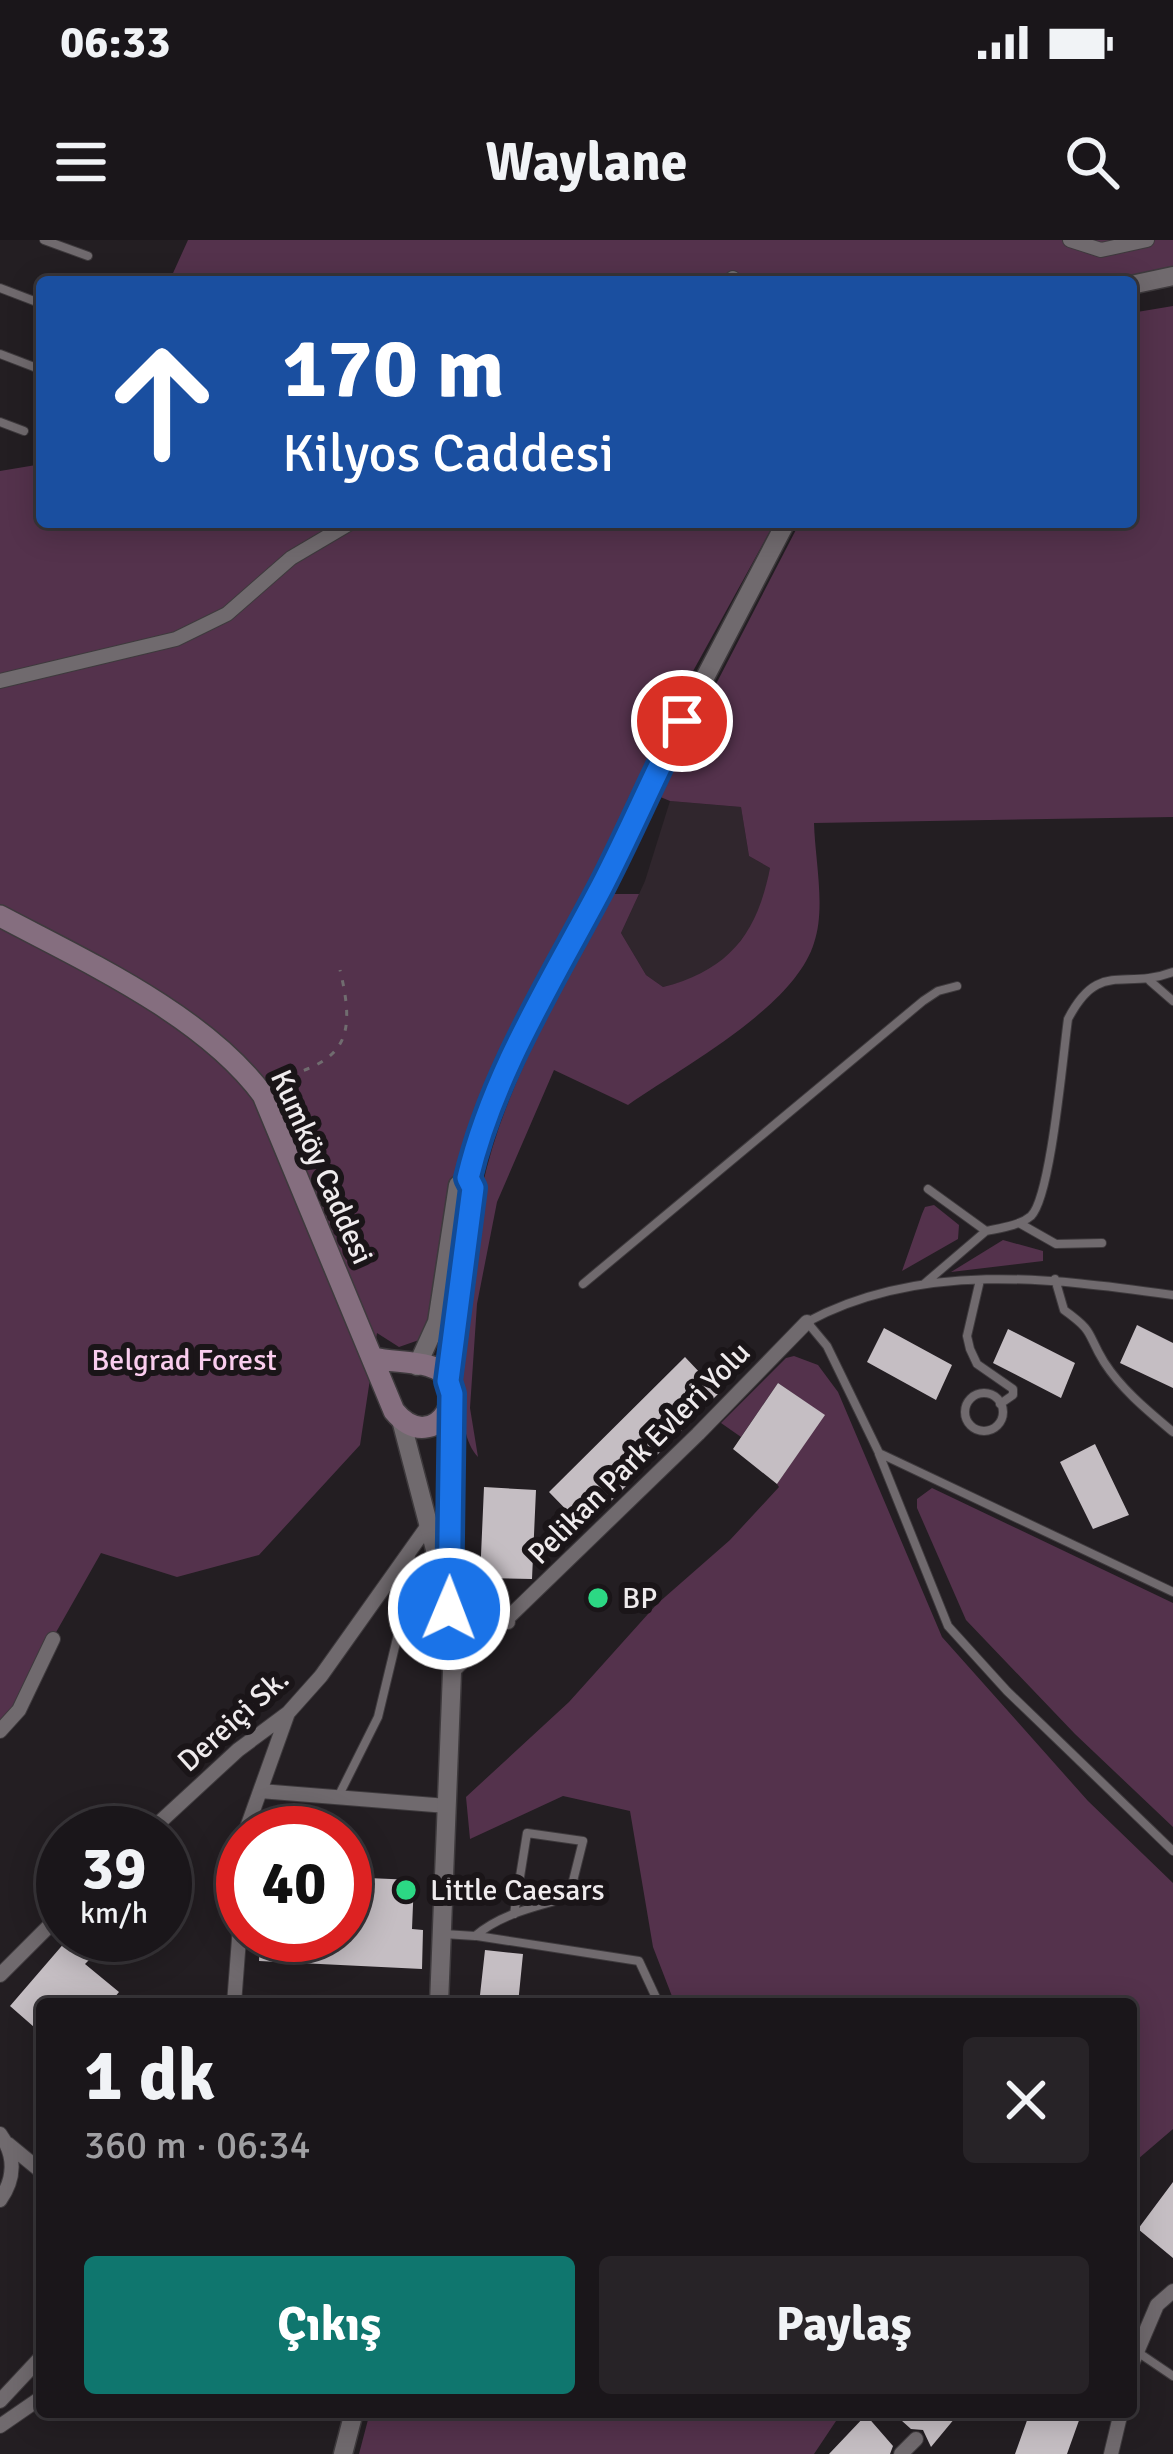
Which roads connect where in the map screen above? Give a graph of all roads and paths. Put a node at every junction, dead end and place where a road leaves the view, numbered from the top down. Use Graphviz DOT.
graph roads {
  1 [pos="44,240"];
  2 [pos="1070,240"];
  3 [pos="1147,240"];
  4 [pos="88,256"];
  5 [pos="1173,276"];
  6 [pos="1137,283"];
  7 [pos="0,288"];
  8 [pos="36,302"];
  9 [pos="0,354"];
  10 [pos="36,368"];
  11 [pos="0,422"];
  12 [pos="24,431"];
  13 [pos="342,528"];
  14 [pos="783,528"];
  15 [pos="0,682"];
  16 [pos="0,916"];
  17 [pos="340,970"];
  18 [pos="1173,972"];
  19 [pos="1150,981"];
  20 [pos="957,986"];
  21 [pos="1173,1001"];
  22 [pos="263,1095"];
  23 [pos="468,1178"];
  24 [pos="928,1189"];
  25 [pos="1019,1223"];
  26 [pos="986,1231"];
  27 [pos="1102,1243"];
  28 [pos="1055,1279"];
  29 [pos="980,1280"];
  30 [pos="583,1284"];
  31 [pos="924,1284"];
  32 [pos="1173,1295"];
  33 [pos="807,1322"];
  34 [pos="373,1358"];
  35 [pos="414,1366"];
  36 [pos="448,1381"];
  37 [pos="390,1399"];
  38 [pos="1000,1404"];
  39 [pos="451,1408"];
  40 [pos="401,1420"];
  41 [pos="1173,1432"];
  42 [pos="878,1453"];
  43 [pos="429,1524"];
  44 [pos="412,1548"];
  45 [pos="1173,1592"];
  46 [pos="449,1605"];
  47 [pos="508,1622"];
  48 [pos="52,1639"];
  49 [pos="452,1672"];
  50 [pos="288,1714"];
  51 [pos="0,1731"];
  52 [pos="260,1791"];
  53 [pos="338,1797"];
  54 [pos="177,1806"];
  55 [pos="255,1806"];
  56 [pos="447,1806"];
  57 [pos="1173,1851"];
  58 [pos="514,1914"];
  59 [pos="442,1934"];
  60 [pos="475,1936"];
  61 [pos="36,1939"];
  62 [pos="237,1962"];
  63 [pos="0,1975"];
  64 [pos="234,1998"];
  65 [pos="440,1998"];
  66 [pos="656,1998"];
  67 [pos="4,2139"];
  68 [pos="36,2167"];
  69 [pos="0,2200"];
  70 [pos="1173,2291"];
  71 [pos="1137,2346"];
  72 [pos="1137,2351"];
  73 [pos="36,2362"];
  74 [pos="1173,2376"];
  75 [pos="0,2401"];
  76 [pos="36,2401"];
  77 [pos="353,2418"];
  78 [pos="1119,2418"];
  79 [pos="0,2426"];
  80 [pos="916,2438"];
  81 [pos="343,2454"];
  82 [pos="901,2454"];
  83 [pos="1111,2454"];
  1 -- 4 [label="lane"];
  2 -- 3 [label="street"];
  5 -- 6 [label="street"];
  7 -- 8 [label="lane"];
  9 -- 10 [label="lane"];
  11 -- 12 [label="lane"];
  13 -- 15 [label="street"];
  14 -- 23 [label="street"];
  16 -- 22 [label="main road, Kumköy Caddesi"];
  17 -- 22 [label="path"];
  18 -- 19 [label="lane"];
  19 -- 21 [label="lane"];
  19 -- 25 [label="lane"];
  20 -- 30 [label="lane"];
  22 -- 34 [label="main road, Kumköy Caddesi"];
  23 -- 35 [label="street"];
  23 -- 36 [label="street"];
  24 -- 26 [label="lane"];
  25 -- 26 [label="lane"];
  25 -- 27 [label="lane"];
  26 -- 31 [label="lane"];
  28 -- 29 [label="lane"];
  28 -- 32 [label="lane"];
  28 -- 41 [label="lane"];
  29 -- 31 [label="lane"];
  29 -- 38 [label="lane"];
  31 -- 33 [label="lane"];
  33 -- 42 [label="lane"];
  33 -- 47 [label="street, Pelikan Park Evleri Yolu"];
  34 -- 35 [label="main road"];
  34 -- 37 [label="main road, Kumköy Caddesi"];
  35 -- 36 [label="main road"];
  35 -- 37 [label="main road"];
  36 -- 39 [label="main road"];
  37 -- 40 [label="main road"];
  38 -- 38 [label="lane"];
  39 -- 40 [label="main road"];
  39 -- 46 [label="street"];
  40 -- 43 [label="street"];
  42 -- 45 [label="lane"];
  42 -- 57 [label="lane"];
  43 -- 44 [label="street, Dereiçi Sk."];
  43 -- 46 [label="street"];
  44 -- 50 [label="street, Dereiçi Sk."];
  44 -- 53 [label="lane"];
  46 -- 47 [label="street"];
  46 -- 49 [label="street"];
  47 -- 49 [label="street, Pelikan Park Evleri Yolu"];
  48 -- 51 [label="street"];
  49 -- 56 [label="street"];
  50 -- 52 [label="street"];
  50 -- 54 [label="street, Dereiçi Sk."];
  52 -- 53 [label="street"];
  52 -- 55 [label="street"];
  53 -- 56 [label="street"];
  56 -- 59 [label="street"];
  58 -- 58 [label="lane"];
  58 -- 60 [label="lane"];
  59 -- 60 [label="lane"];
  59 -- 65 [label="street"];
  60 -- 66 [label="lane"];
  61 -- 63 [label="street"];
  62 -- 64 [label="street"];
  67 -- 68 [label="street"];
  67 -- 69 [label="street"];
  70 -- 71 [label="street"];
  72 -- 74 [label="lane"];
  73 -- 75 [label="street"];
  76 -- 79 [label="street"];
  77 -- 81 [label="street"];
  78 -- 83 [label="street"];
  80 -- 82 [label="street"];
}
